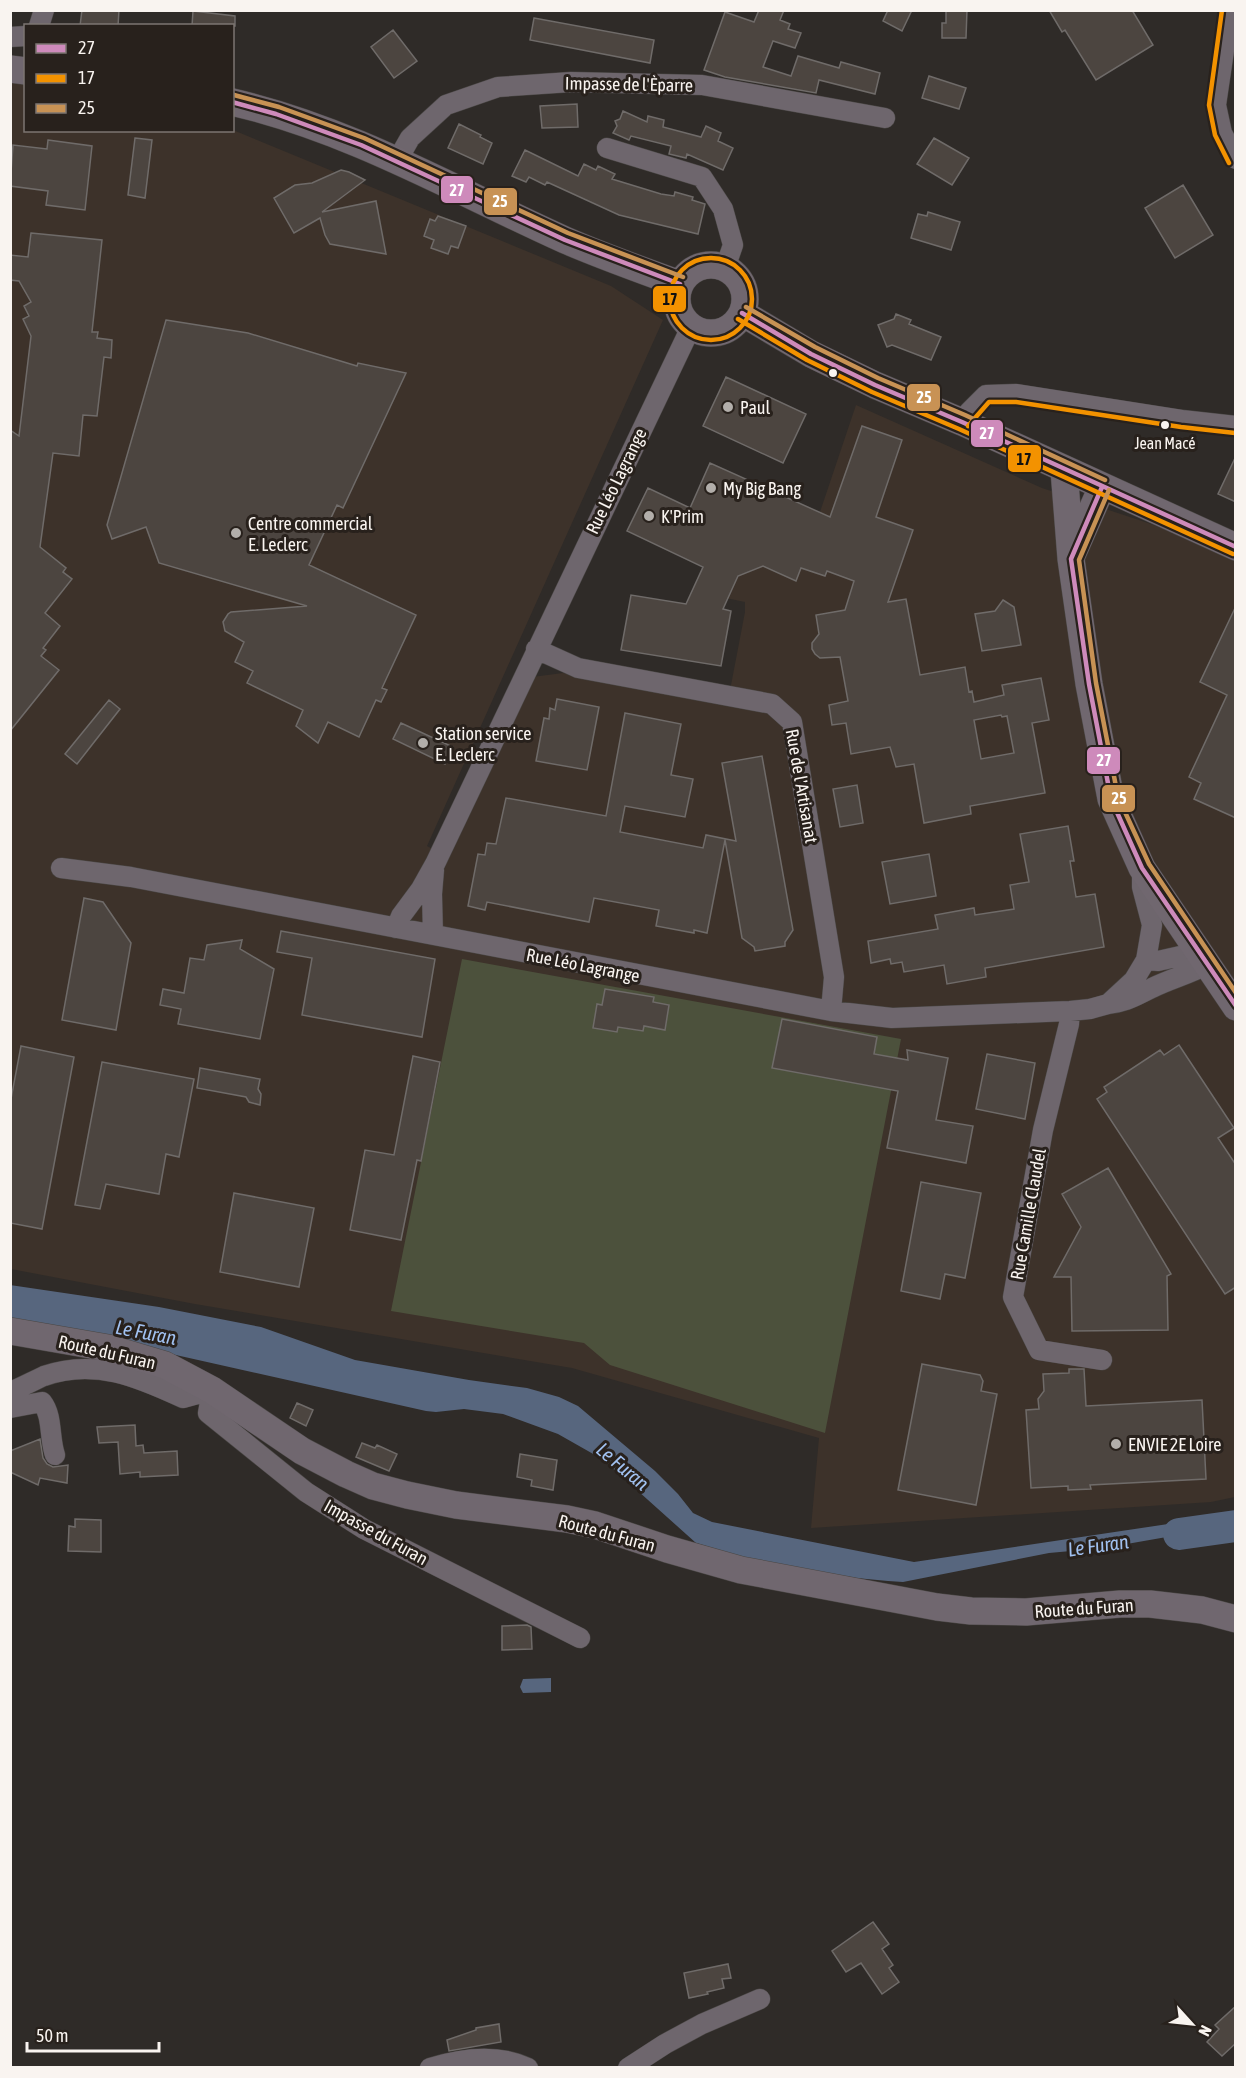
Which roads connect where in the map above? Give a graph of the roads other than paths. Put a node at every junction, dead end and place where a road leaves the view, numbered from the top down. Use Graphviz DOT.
graph roads {
  1 [pos="1230,10"];
  2 [pos="234,102"];
  3 [pos="885,118"];
  4 [pos="607,148"];
  5 [pos="398,159"];
  6 [pos="1236,159"];
  7 [pos="725,268"];
  8 [pos="680,284"];
  9 [pos="742,313"];
  10 [pos="691,327"];
  11 [pos="962,422"];
  12 [pos="1236,426"];
  13 [pos="1064,470"];
  14 [pos="1102,487"];
  15 [pos="1236,548"];
  16 [pos="1071,559"];
  17 [pos="536,649"];
  18 [pos="435,864"];
  19 [pos="61,868"];
  20 [pos="1142,868"];
  21 [pos="396,928"];
  22 [pos="433,935"];
  23 [pos="1203,958"];
  24 [pos="1146,960"];
  25 [pos="1108,1004"];
  26 [pos="1236,1007"];
  27 [pos="831,1011"];
  28 [pos="1070,1011"];
  29 [pos="10,1331"];
  30 [pos="1102,1360"];
  31 [pos="212,1390"];
  32 [pos="10,1392"];
  33 [pos="10,1408"];
  34 [pos="55,1455"];
  35 [pos="1236,1620"];
  36 [pos="580,1638"];
  37 [pos="760,1999"];
  38 [pos="430,2067"];
  39 [pos="528,2067"];
  40 [pos="628,2067"];
  1 -- 6 [label="street"];
  2 -- 5 [label="main road"];
  3 -- 5 [label="street, Impasse de l'Èparre"];
  4 -- 7 [label="street"];
  5 -- 8 [label="main road"];
  7 -- 8 [label="main road"];
  7 -- 9 [label="main road"];
  8 -- 10 [label="main road"];
  9 -- 10 [label="main road"];
  9 -- 11 [label="main road"];
  10 -- 17 [label="street, Rue Léo Lagrange"];
  11 -- 12 [label="street"];
  11 -- 13 [label="main road"];
  13 -- 14 [label="main road"];
  13 -- 16 [label="main road"];
  14 -- 15 [label="main road"];
  14 -- 16 [label="main road"];
  16 -- 20 [label="main road"];
  17 -- 18 [label="street, Rue Léo Lagrange"];
  17 -- 27 [label="street, Rue de l'Artisanat"];
  18 -- 21 [label="street"];
  18 -- 22 [label="street"];
  19 -- 21 [label="street, Rue Léo Lagrange"];
  20 -- 23 [label="main road"];
  20 -- 24 [label="street"];
  21 -- 22 [label="street, Rue Léo Lagrange"];
  22 -- 27 [label="street, Rue Léo Lagrange"];
  23 -- 24 [label="street"];
  23 -- 25 [label="street, Rue Léo Lagrange"];
  23 -- 26 [label="main road"];
  24 -- 25 [label="street"];
  25 -- 28 [label="street, Rue Léo Lagrange"];
  27 -- 28 [label="street, Rue Léo Lagrange"];
  28 -- 30 [label="street, Rue Camille Claudel"];
  29 -- 31 [label="main road, Route du Furan"];
  31 -- 32 [label="street"];
  31 -- 35 [label="main road, Route du Furan"];
  31 -- 36 [label="street, Impasse du Furan"];
  33 -- 34 [label="street"];
  37 -- 40 [label="street"];
  38 -- 39 [label="street"];
}
